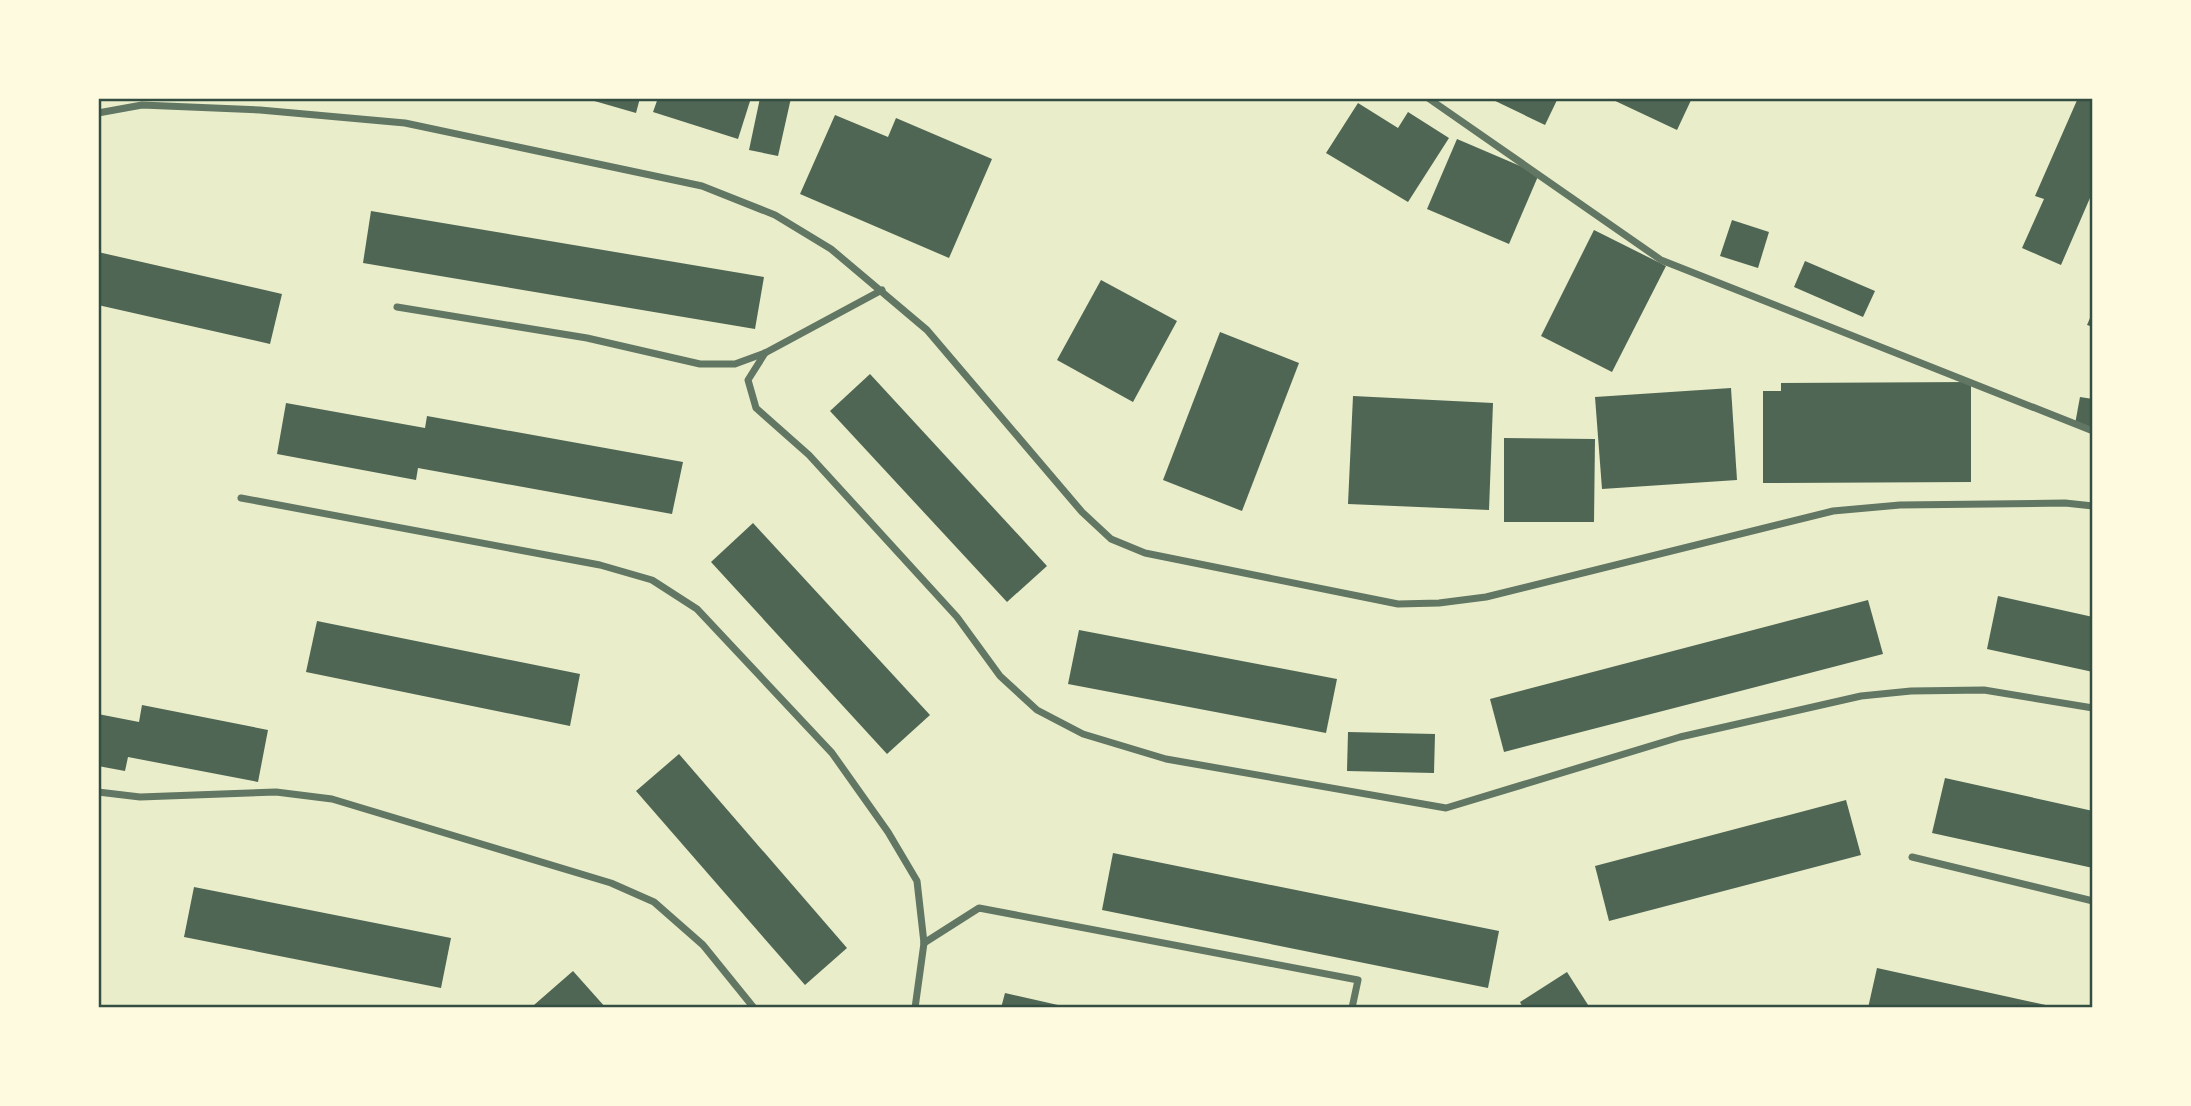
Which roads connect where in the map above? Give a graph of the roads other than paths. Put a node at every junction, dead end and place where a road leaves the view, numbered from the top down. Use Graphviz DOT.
graph roads {
  1 [pos="1427,98"];
  2 [pos="143,101"];
  3 [pos="98,113"];
  4 [pos="882,290"];
  5 [pos="397,307"];
  6 [pos="765,353"];
  7 [pos="2093,431"];
  8 [pos="241,498"];
  9 [pos="2093,506"];
  10 [pos="2093,708"];
  11 [pos="98,792"];
  12 [pos="1912,858"];
  13 [pos="2093,901"];
  14 [pos="924,943"];
  15 [pos="754,1008"];
  16 [pos="915,1008"];
  17 [pos="1352,1008"];
  1 -- 7 [label="street"];
  2 -- 3 [label="street"];
  2 -- 4 [label="street"];
  4 -- 6 [label="street"];
  4 -- 9 [label="street"];
  5 -- 6 [label="street"];
  6 -- 10 [label="street"];
  8 -- 14 [label="street"];
  11 -- 15 [label="street"];
  12 -- 13 [label="street"];
  14 -- 16 [label="street"];
  14 -- 17 [label="street"];
}
